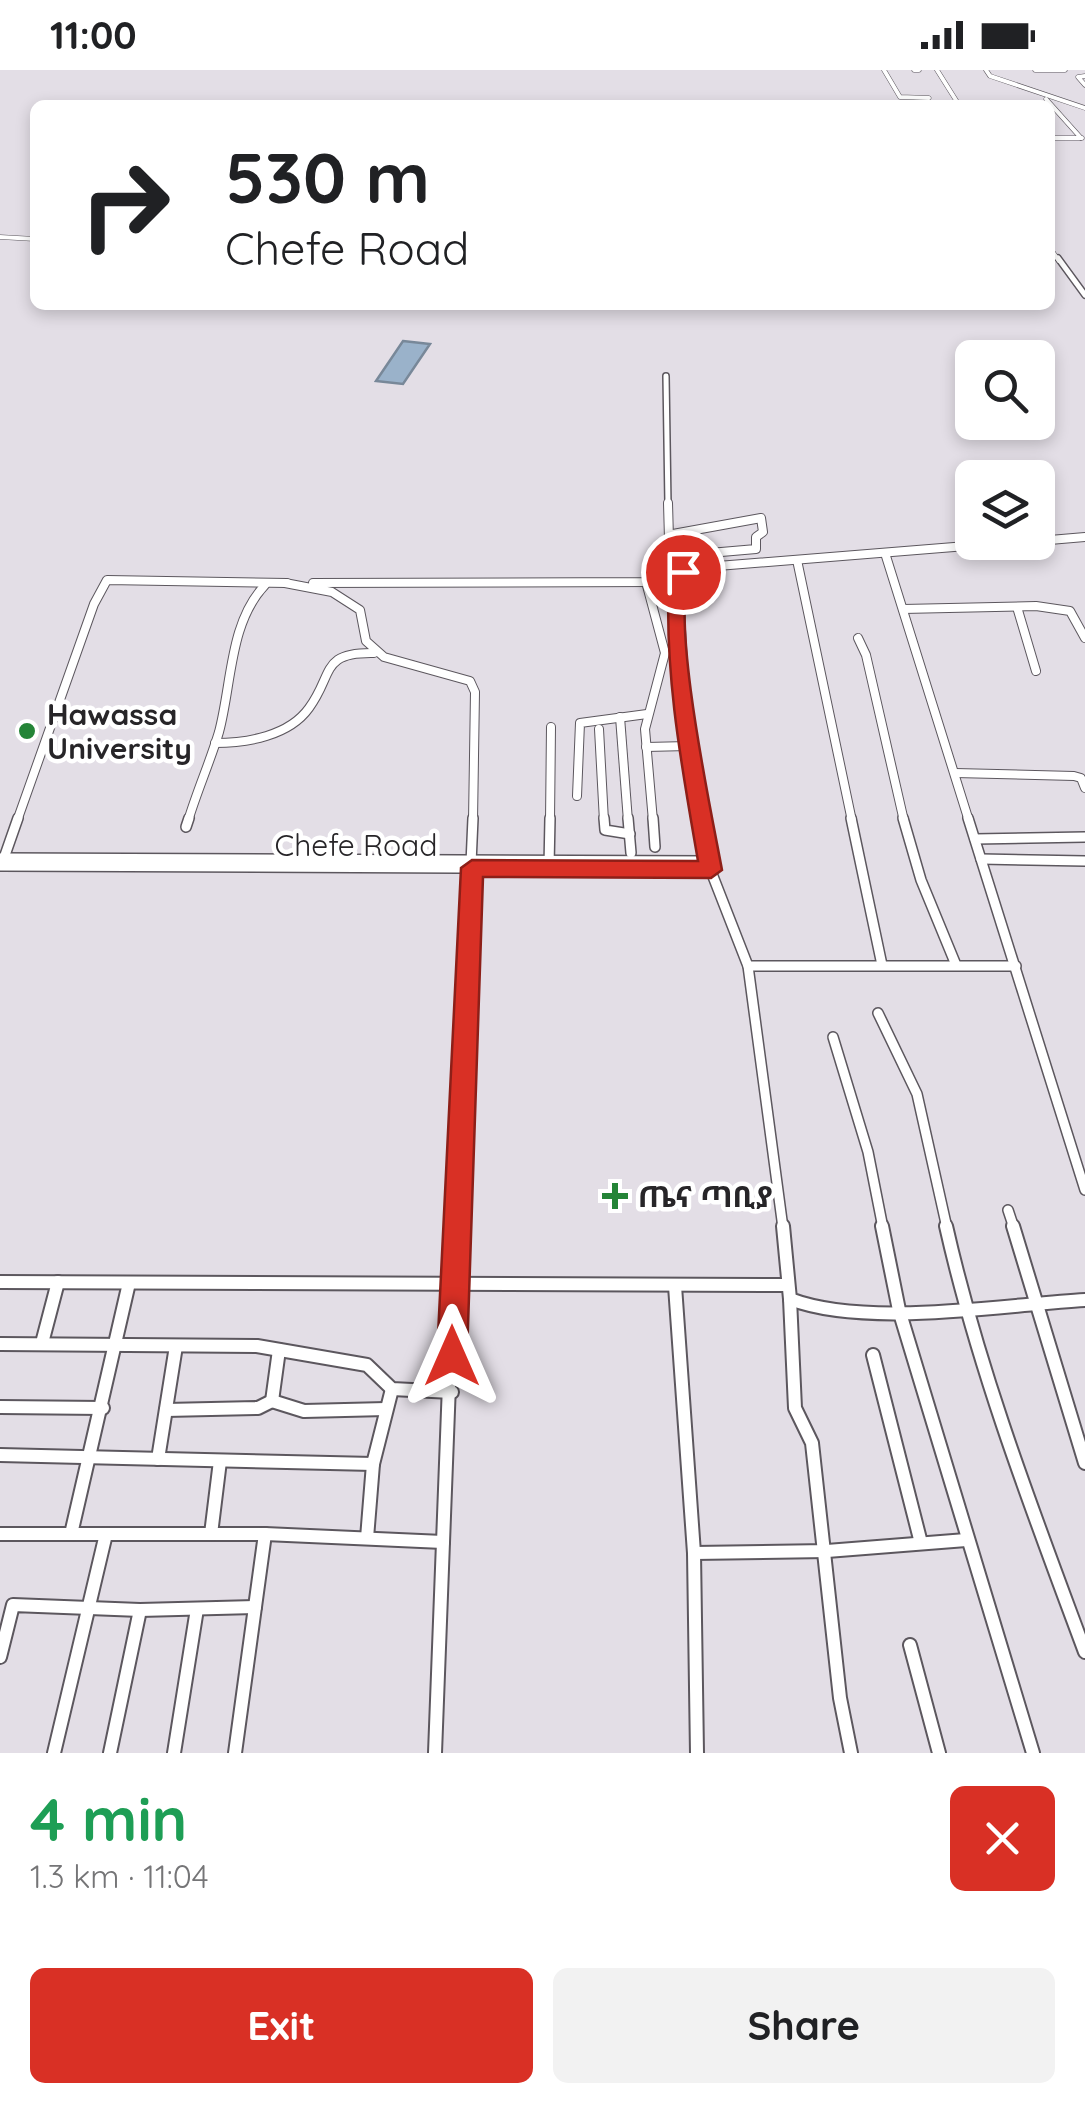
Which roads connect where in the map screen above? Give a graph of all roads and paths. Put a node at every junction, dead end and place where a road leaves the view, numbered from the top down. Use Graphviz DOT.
graph roads {
  1 [pos="884,70"];
  2 [pos="937,70"];
  3 [pos="986,70"];
  4 [pos="1035,70"];
  5 [pos="1065,70"];
  6 [pos="1085,76"];
  7 [pos="1085,85"];
  8 [pos="1043,95"];
  9 [pos="929,98"];
  10 [pos="956,100"];
  11 [pos="1048,100"];
  12 [pos="1055,108"];
  13 [pos="1085,108"];
  14 [pos="1055,138"];
  15 [pos="1083,138"];
  16 [pos="0,236"];
  17 [pos="30,238"];
  18 [pos="1055,255"];
  19 [pos="1085,295"];
  20 [pos="666,376"];
  21 [pos="1085,537"];
  22 [pos="668,539"];
  23 [pos="1055,540"];
  24 [pos="955,547"];
  25 [pos="886,553"];
  26 [pos="797,560"];
  27 [pos="678,574"];
  28 [pos="646,582"];
  29 [pos="268,583"];
  30 [pos="285,583"];
  31 [pos="1017,607"];
  32 [pos="904,610"];
  33 [pos="1085,610"];
  34 [pos="1073,612"];
  35 [pos="858,638"];
  36 [pos="1085,638"];
  37 [pos="376,653"];
  38 [pos="1036,671"];
  39 [pos="646,714"];
  40 [pos="620,716"];
  41 [pos="551,727"];
  42 [pos="599,729"];
  43 [pos="215,743"];
  44 [pos="646,746"];
  45 [pos="688,746"];
  46 [pos="954,773"];
  47 [pos="1085,788"];
  48 [pos="577,796"];
  49 [pos="186,827"];
  50 [pos="630,834"];
  51 [pos="1085,836"];
  52 [pos="975,839"];
  53 [pos="655,847"];
  54 [pos="631,853"];
  55 [pos="982,859"];
  56 [pos="1,860"];
  57 [pos="1085,861"];
  58 [pos="472,864"];
  59 [pos="550,864"];
  60 [pos="709,865"];
  61 [pos="956,964"];
  62 [pos="882,965"];
  63 [pos="748,966"];
  64 [pos="1016,966"];
  65 [pos="878,1013"];
  66 [pos="833,1037"];
  67 [pos="1085,1190"];
  68 [pos="1008,1210"];
  69 [pos="0,1282"];
  70 [pos="58,1282"];
  71 [pos="129,1282"];
  72 [pos="452,1284"];
  73 [pos="676,1286"];
  74 [pos="789,1292"];
  75 [pos="1085,1300"];
  76 [pos="1039,1302"];
  77 [pos="964,1305"];
  78 [pos="899,1310"];
  79 [pos="0,1344"];
  80 [pos="42,1344"];
  81 [pos="116,1344"];
  82 [pos="176,1346"];
  83 [pos="279,1350"];
  84 [pos="874,1355"];
  85 [pos="392,1389"];
  86 [pos="452,1392"];
  87 [pos="272,1400"];
  88 [pos="0,1406"];
  89 [pos="102,1408"];
  90 [pos="386,1409"];
  91 [pos="166,1410"];
  92 [pos="0,1454"];
  93 [pos="90,1457"];
  94 [pos="158,1460"];
  95 [pos="220,1461"];
  96 [pos="1085,1462"];
  97 [pos="373,1464"];
  98 [pos="0,1534"];
  99 [pos="71,1534"];
  100 [pos="106,1534"];
  101 [pos="211,1534"];
  102 [pos="265,1534"];
  103 [pos="367,1538"];
  104 [pos="966,1540"];
  105 [pos="443,1542"];
  106 [pos="921,1543"];
  107 [pos="827,1551"];
  108 [pos="694,1553"];
  109 [pos="7,1605"];
  110 [pos="255,1607"];
  111 [pos="88,1609"];
  112 [pos="196,1609"];
  113 [pos="140,1610"];
  114 [pos="910,1645"];
  115 [pos="1085,1652"];
  116 [pos="0,1657"];
  117 [pos="54,1753"];
  118 [pos="110,1753"];
  119 [pos="174,1753"];
  120 [pos="235,1753"];
  121 [pos="435,1753"];
  122 [pos="697,1753"];
  123 [pos="851,1753"];
  124 [pos="939,1753"];
  125 [pos="1034,1753"];
  1 -- 9 [label="street"];
  2 -- 10 [label="street"];
  3 -- 8 [label="street"];
  4 -- 5 [label="street"];
  6 -- 7 [label="street"];
  8 -- 11 [label="street"];
  8 -- 13 [label="street"];
  12 -- 15 [label="street"];
  14 -- 15 [label="street"];
  16 -- 17 [label="street"];
  18 -- 19 [label="street"];
  20 -- 22 [label="street"];
  21 -- 23 [label="street"];
  22 -- 27 [label="street"];
  22 -- 27 [label="street"];
  24 -- 25 [label="street"];
  25 -- 26 [label="street"];
  25 -- 32 [label="street"];
  26 -- 27 [label="street"];
  26 -- 62 [label="street"];
  27 -- 28 [label="street"];
  27 -- 45 [label="street"];
  28 -- 30 [label="street"];
  28 -- 39 [label="street"];
  29 -- 30 [label="street"];
  29 -- 43 [label="street"];
  29 -- 56 [label="street"];
  30 -- 37 [label="street"];
  31 -- 32 [label="street"];
  31 -- 34 [label="street"];
  31 -- 38 [label="street"];
  32 -- 46 [label="street"];
  33 -- 34 [label="street"];
  34 -- 36 [label="street"];
  35 -- 61 [label="street"];
  37 -- 43 [label="street"];
  37 -- 58 [label="street"];
  39 -- 40 [label="street"];
  39 -- 44 [label="street"];
  40 -- 48 [label="street"];
  40 -- 50 [label="street"];
  41 -- 59 [label="street"];
  42 -- 50 [label="street"];
  43 -- 49 [label="street"];
  44 -- 45 [label="street"];
  44 -- 53 [label="street"];
  45 -- 60 [label="street"];
  46 -- 47 [label="street"];
  46 -- 52 [label="street"];
  50 -- 54 [label="street"];
  51 -- 52 [label="street"];
  52 -- 55 [label="street"];
  55 -- 57 [label="street"];
  55 -- 64 [label="street"];
  56 -- 58 [label="street, Chefe Road"];
  58 -- 59 [label="street, Chefe Road"];
  58 -- 72 [label="street"];
  59 -- 60 [label="street, Chefe Road"];
  60 -- 63 [label="street"];
  61 -- 62 [label="street"];
  61 -- 64 [label="street"];
  62 -- 63 [label="street"];
  63 -- 74 [label="street"];
  64 -- 67 [label="street"];
  65 -- 77 [label="street"];
  66 -- 78 [label="street"];
  68 -- 76 [label="street"];
  69 -- 70 [label="street"];
  70 -- 71 [label="street"];
  70 -- 80 [label="street"];
  71 -- 72 [label="street"];
  71 -- 81 [label="street"];
  72 -- 73 [label="street"];
  72 -- 86 [label="street"];
  73 -- 74 [label="street"];
  73 -- 108 [label="street"];
  74 -- 78 [label="street"];
  74 -- 107 [label="street"];
  75 -- 76 [label="street"];
  76 -- 77 [label="street"];
  76 -- 96 [label="street"];
  77 -- 78 [label="street"];
  77 -- 115 [label="street"];
  78 -- 104 [label="street"];
  79 -- 80 [label="street"];
  80 -- 81 [label="street"];
  81 -- 82 [label="street"];
  81 -- 89 [label="street"];
  82 -- 83 [label="street"];
  82 -- 91 [label="street"];
  83 -- 85 [label="street"];
  83 -- 87 [label="street"];
  84 -- 106 [label="street"];
  85 -- 86 [label="street"];
  85 -- 90 [label="street"];
  86 -- 105 [label="street"];
  87 -- 90 [label="street"];
  87 -- 91 [label="street"];
  88 -- 89 [label="street"];
  89 -- 93 [label="street"];
  90 -- 97 [label="street"];
  91 -- 94 [label="street"];
  92 -- 93 [label="street"];
  93 -- 94 [label="street"];
  93 -- 99 [label="street"];
  94 -- 95 [label="street"];
  95 -- 97 [label="street"];
  95 -- 101 [label="street"];
  97 -- 103 [label="street"];
  98 -- 99 [label="street"];
  99 -- 100 [label="street"];
  100 -- 101 [label="street"];
  100 -- 111 [label="street"];
  101 -- 102 [label="street"];
  102 -- 103 [label="street"];
  102 -- 110 [label="street"];
  103 -- 105 [label="street"];
  104 -- 106 [label="street"];
  104 -- 125 [label="street"];
  105 -- 121 [label="street"];
  106 -- 107 [label="street"];
  107 -- 108 [label="street"];
  107 -- 123 [label="street"];
  108 -- 122 [label="street"];
  109 -- 111 [label="street"];
  109 -- 116 [label="street"];
  110 -- 112 [label="street"];
  110 -- 120 [label="street"];
  111 -- 113 [label="street"];
  111 -- 117 [label="street"];
  112 -- 113 [label="street"];
  112 -- 119 [label="street"];
  113 -- 118 [label="street"];
  114 -- 124 [label="street"];
}
